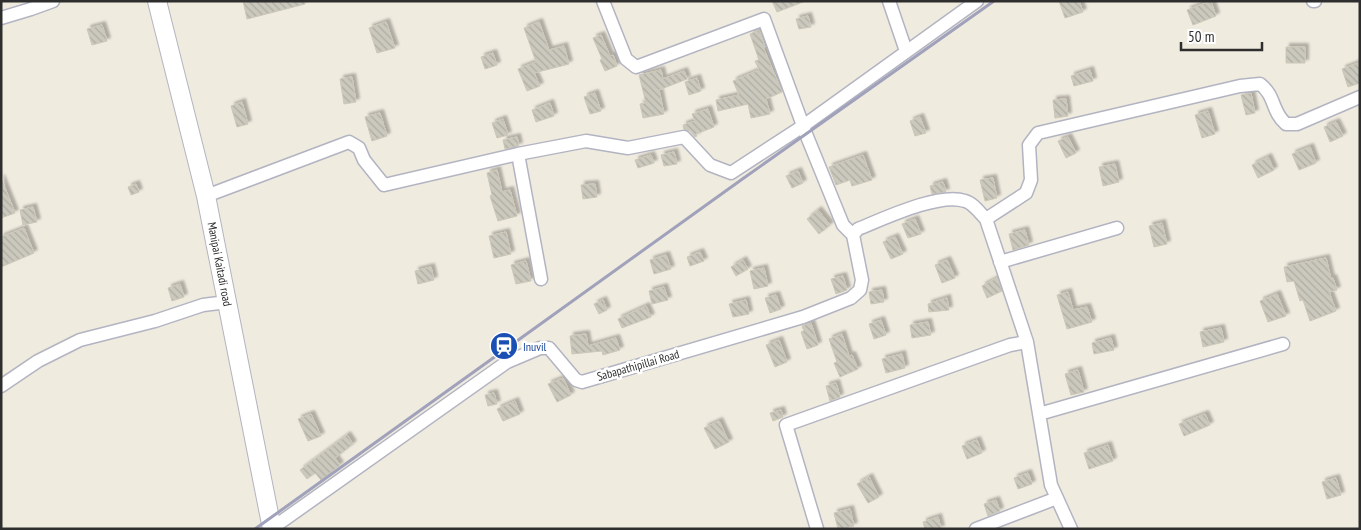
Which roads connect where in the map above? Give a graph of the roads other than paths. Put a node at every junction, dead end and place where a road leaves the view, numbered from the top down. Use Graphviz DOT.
graph roads {
  1 [pos="52,1"];
  2 [pos="157,1"];
  3 [pos="603,1"];
  4 [pos="889,1"];
  5 [pos="977,1"];
  6 [pos="1,18"];
  7 [pos="906,51"];
  8 [pos="1360,97"];
  9 [pos="803,126"];
  10 [pos="518,154"];
  11 [pos="206,196"];
  12 [pos="986,219"];
  13 [pos="1117,228"];
  14 [pos="853,235"];
  15 [pos="1000,262"];
  16 [pos="541,279"];
  17 [pos="227,302"];
  18 [pos="1027,342"];
  19 [pos="1284,344"];
  20 [pos="1,386"];
  21 [pos="1039,414"];
  22 [pos="1057,498"];
  23 [pos="271,528"];
  24 [pos="817,529"];
  25 [pos="976,529"];
  26 [pos="1071,529"];
  1 -- 6 [label="street"];
  2 -- 11 [label="main road, Manipai Kaitadi road"];
  3 -- 9 [label="street"];
  4 -- 7 [label="street"];
  5 -- 7 [label="street"];
  7 -- 9 [label="street"];
  8 -- 12 [label="street"];
  9 -- 10 [label="street"];
  9 -- 14 [label="street"];
  10 -- 11 [label="street"];
  10 -- 16 [label="street"];
  11 -- 17 [label="main road, Manipai Kaitadi road"];
  12 -- 14 [label="street"];
  12 -- 15 [label="street"];
  13 -- 15 [label="street"];
  14 -- 23 [label="street, Sabapathipillai Road"];
  15 -- 18 [label="street"];
  17 -- 20 [label="street"];
  17 -- 23 [label="main road, Manipai Kaitadi road"];
  18 -- 21 [label="street"];
  18 -- 24 [label="street"];
  19 -- 21 [label="street"];
  21 -- 22 [label="street"];
  22 -- 25 [label="street"];
  22 -- 26 [label="street"];
}
